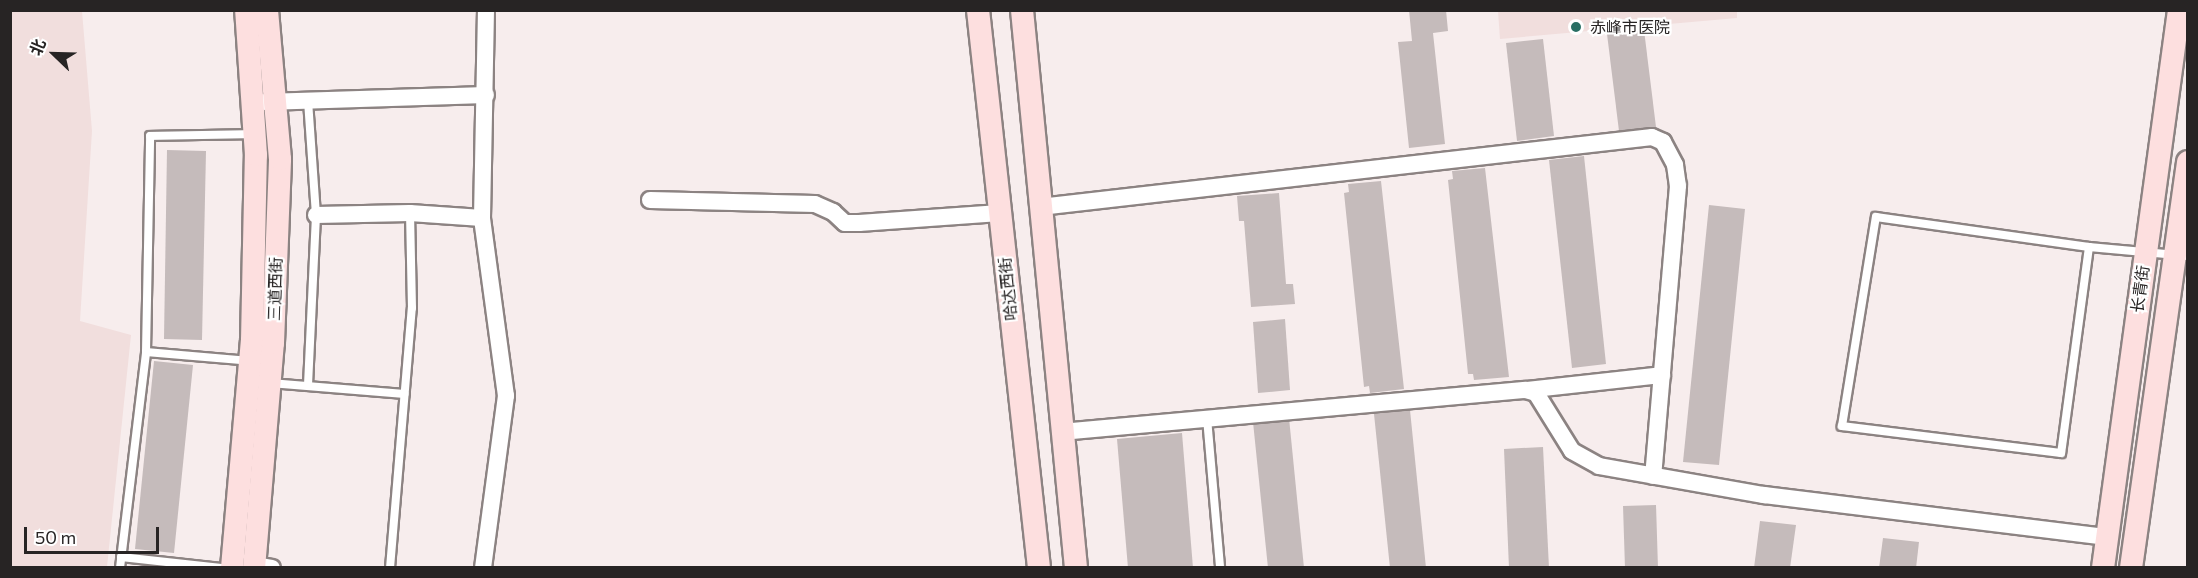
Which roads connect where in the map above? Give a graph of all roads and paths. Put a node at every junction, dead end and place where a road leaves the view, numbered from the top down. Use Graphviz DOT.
graph roads {
  1 [pos="246,10"];
  2 [pos="267,10"];
  3 [pos="486,10"];
  4 [pos="978,10"];
  5 [pos="1022,10"];
  6 [pos="2179,10"];
  7 [pos="486,95"];
  8 [pos="308,100"];
  9 [pos="263,102"];
  10 [pos="254,134"];
  11 [pos="2187,162"];
  12 [pos="650,200"];
  13 [pos="1040,207"];
  14 [pos="410,213"];
  15 [pos="1000,213"];
  16 [pos="316,215"];
  17 [pos="482,218"];
  18 [pos="2089,247"];
  19 [pos="2146,251"];
  20 [pos="2181,255"];
  21 [pos="146,352"];
  22 [pos="252,362"];
  23 [pos="1662,375"];
  24 [pos="269,382"];
  25 [pos="308,385"];
  26 [pos="1526,390"];
  27 [pos="405,394"];
  28 [pos="1207,418"];
  29 [pos="1061,432"];
  30 [pos="1653,476"];
  31 [pos="2107,537"];
  32 [pos="121,557"];
  33 [pos="120,567"];
  34 [pos="221,567"];
  35 [pos="253,567"];
  36 [pos="390,567"];
  37 [pos="483,567"];
  38 [pos="1039,567"];
  39 [pos="1076,567"];
  40 [pos="1220,567"];
  41 [pos="2103,567"];
  42 [pos="2131,567"];
  1 -- 9 [label="main road"];
  2 -- 9 [label="main road, 三道西街"];
  3 -- 7 [label="street"];
  4 -- 15 [label="main road, 哈达西街"];
  5 -- 13 [label="main road"];
  6 -- 19 [label="main road, 长青街"];
  7 -- 8 [label="street"];
  7 -- 17 [label="street"];
  8 -- 9 [label="street"];
  8 -- 16 [label="lane"];
  9 -- 10 [label="main road"];
  9 -- 24 [label="main road, 三道西街"];
  10 -- 21 [label="lane"];
  10 -- 22 [label="main road"];
  11 -- 20 [label="main road, 长青街"];
  12 -- 15 [label="street"];
  13 -- 23 [label="street"];
  13 -- 29 [label="main road"];
  14 -- 16 [label="street"];
  14 -- 17 [label="street"];
  14 -- 27 [label="lane"];
  15 -- 38 [label="main road, 哈达西街"];
  16 -- 25 [label="lane"];
  17 -- 37 [label="street"];
  18 -- 18 [label="lane"];
  18 -- 19 [label="lane"];
  19 -- 20 [label="lane"];
  19 -- 31 [label="main road, 长青街"];
  20 -- 42 [label="main road, 长青街"];
  21 -- 22 [label="lane"];
  21 -- 32 [label="lane"];
  22 -- 35 [label="main road"];
  23 -- 26 [label="street"];
  23 -- 30 [label="street"];
  24 -- 25 [label="lane"];
  24 -- 35 [label="main road, 三道西街"];
  25 -- 27 [label="lane"];
  26 -- 28 [label="street"];
  26 -- 30 [label="street"];
  27 -- 36 [label="lane"];
  28 -- 29 [label="street"];
  28 -- 40 [label="lane"];
  29 -- 39 [label="main road"];
  30 -- 31 [label="street"];
  31 -- 41 [label="main road, 长青街"];
  32 -- 33 [label="lane"];
  32 -- 34 [label="lane"];
}
